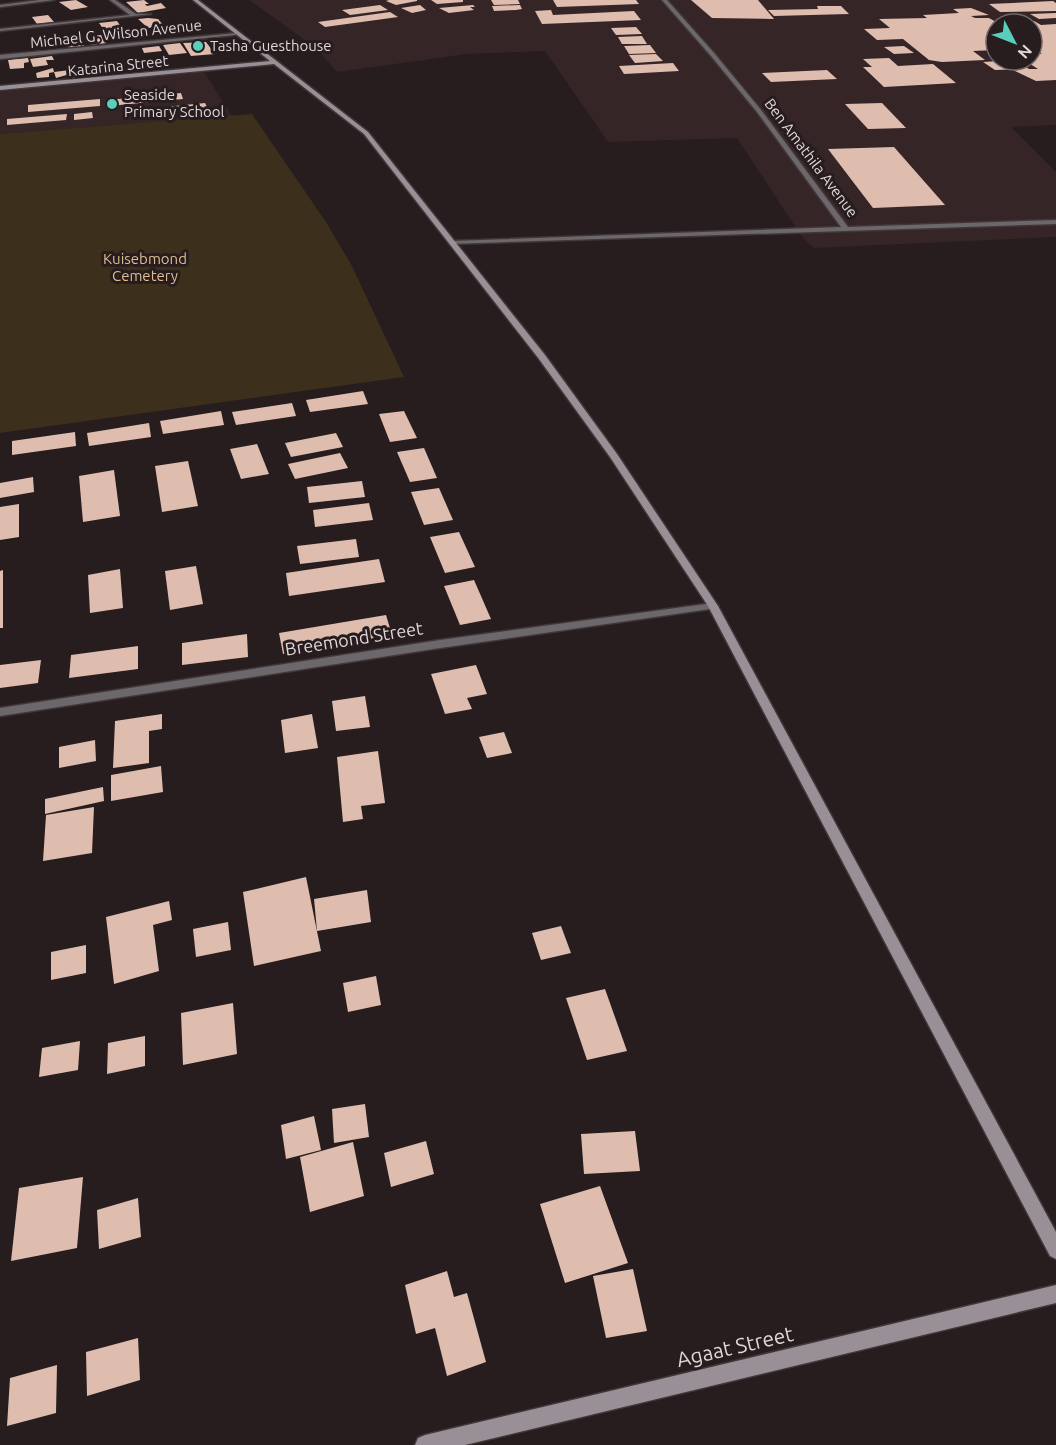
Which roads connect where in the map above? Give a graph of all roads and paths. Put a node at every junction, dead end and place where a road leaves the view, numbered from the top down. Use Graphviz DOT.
graph roads {
  1 [pos="52,0"];
  2 [pos="112,0"];
  3 [pos="195,0"];
  4 [pos="664,0"];
  5 [pos="0,6"];
  6 [pos="148,14"];
  7 [pos="134,15"];
  8 [pos="0,30"];
  9 [pos="235,33"];
  10 [pos="0,57"];
  11 [pos="274,62"];
  12 [pos="0,88"];
  13 [pos="1056,222"];
  14 [pos="846,229"];
  15 [pos="451,243"];
  16 [pos="713,606"];
  17 [pos="0,712"];
  18 [pos="1056,1250"];
  19 [pos="1056,1294"];
  20 [pos="425,1445"];
  1 -- 5 [label="street"];
  2 -- 7 [label="street"];
  3 -- 9 [label="street"];
  4 -- 14 [label="street, Ben Amathila Avenue"];
  6 -- 7 [label="street"];
  7 -- 8 [label="street"];
  9 -- 10 [label="street, Michael G. Wilson Avenue"];
  9 -- 11 [label="street"];
  11 -- 12 [label="street, Katarina Street"];
  11 -- 15 [label="street"];
  13 -- 14 [label="street, Ben Amathila Avenue"];
  14 -- 15 [label="street"];
  15 -- 16 [label="street"];
  16 -- 17 [label="street, Breemond Street"];
  16 -- 18 [label="street"];
  19 -- 20 [label="street, Agaat Street"];
}
